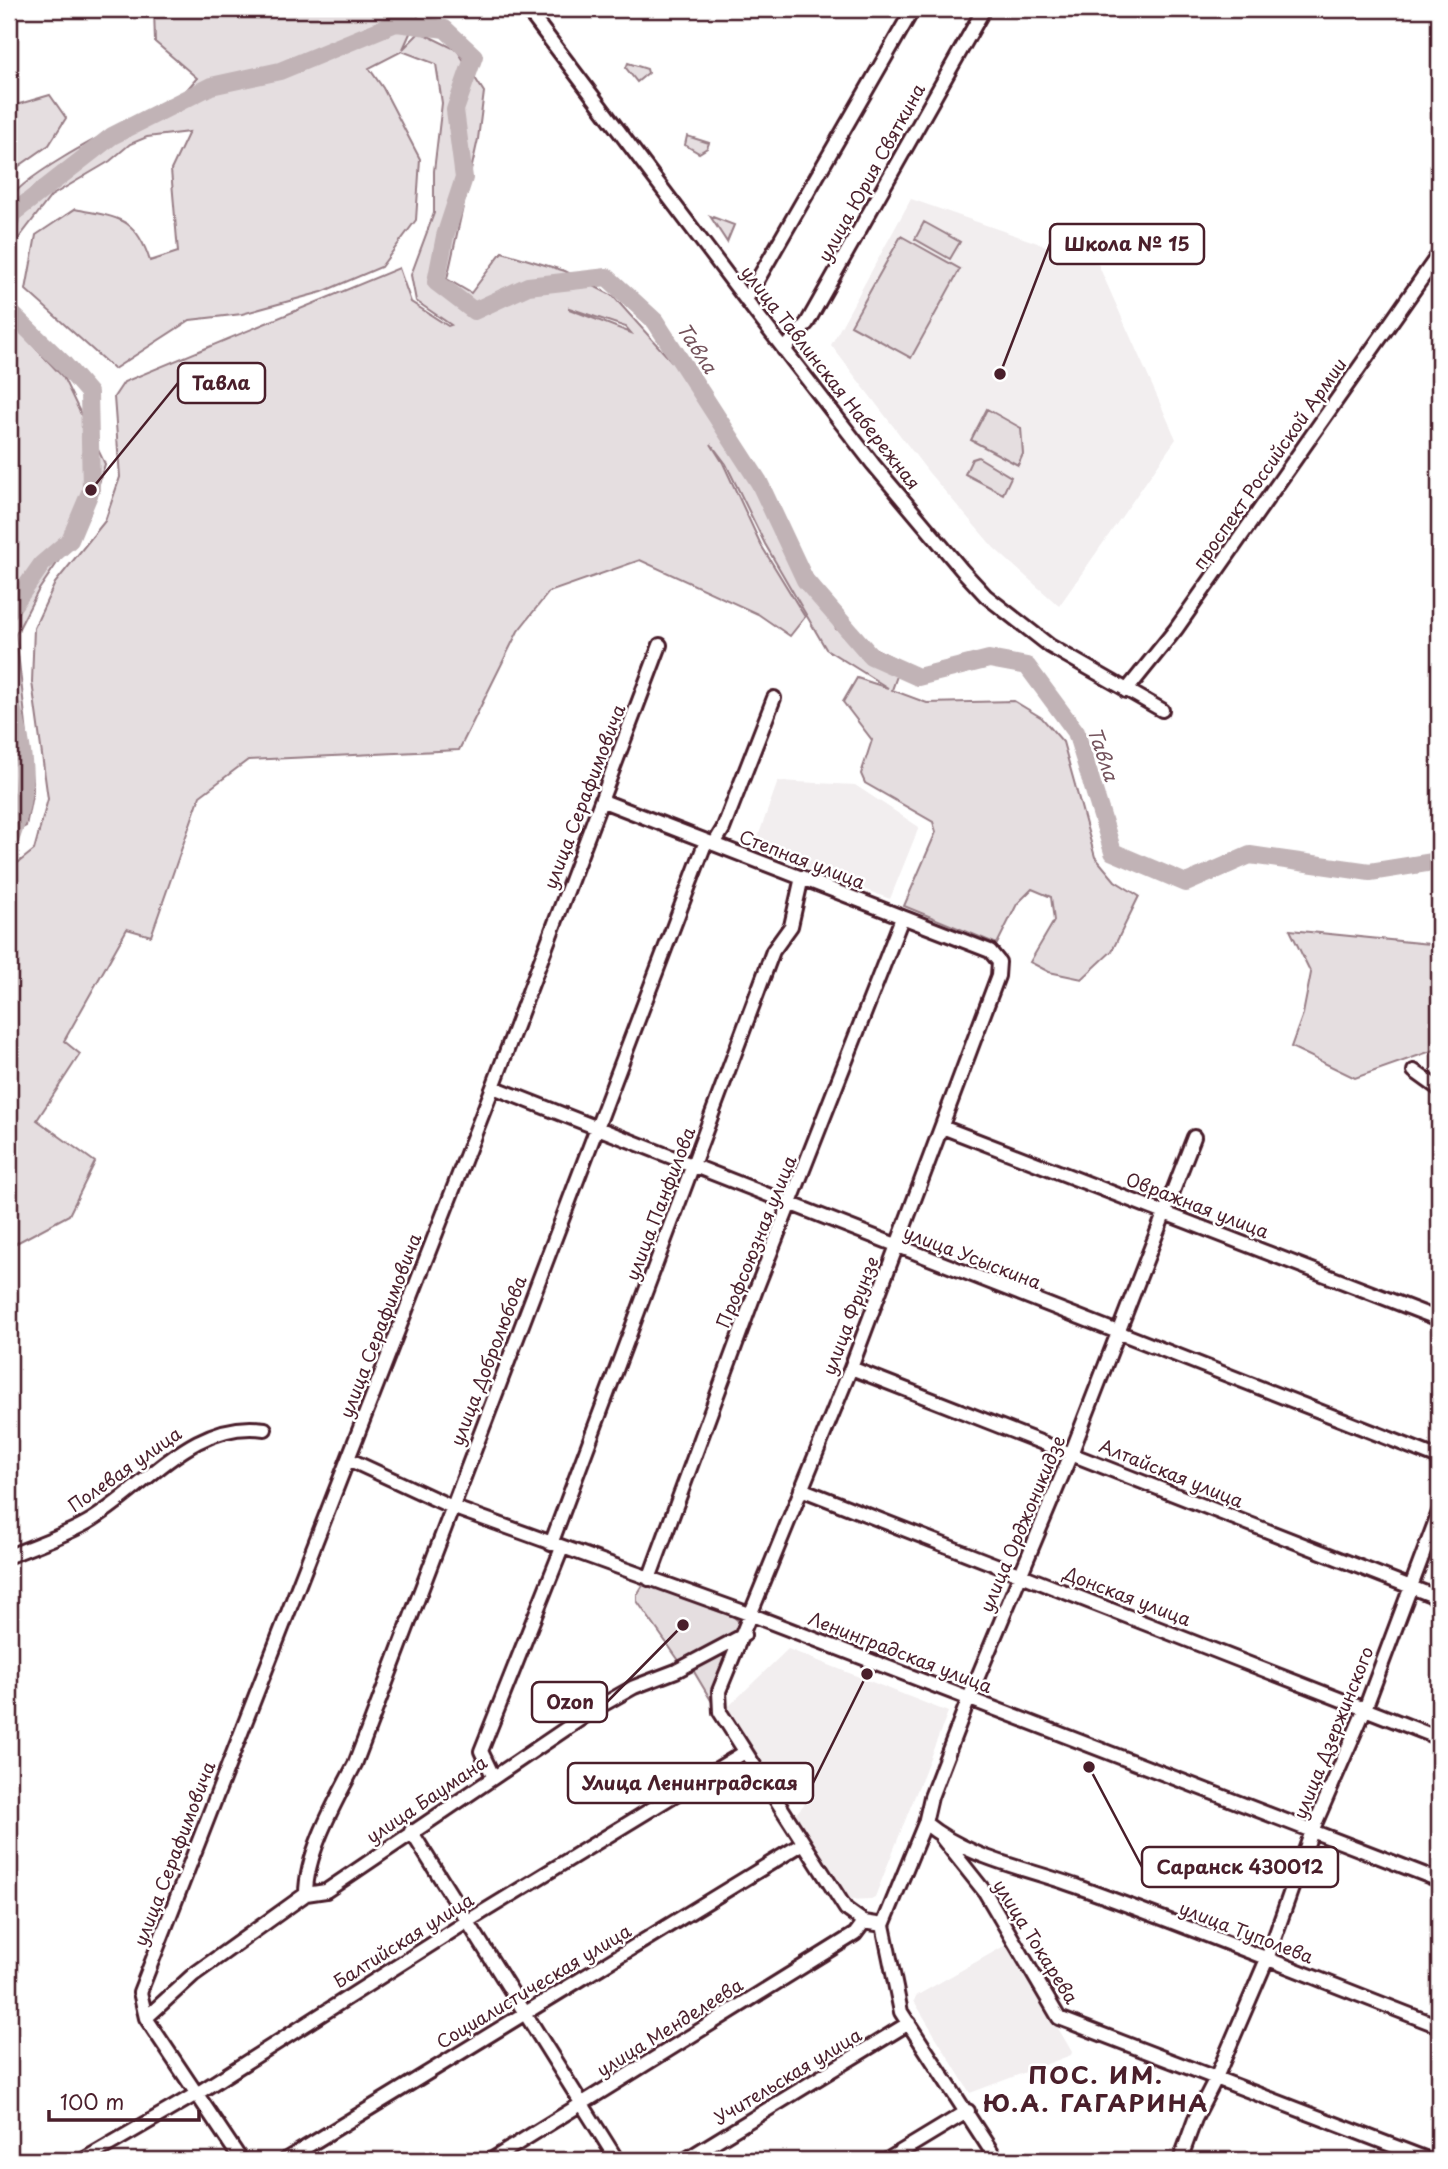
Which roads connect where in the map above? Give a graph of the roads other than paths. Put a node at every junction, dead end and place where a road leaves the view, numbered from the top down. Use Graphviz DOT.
graph roads {
  1 [pos="527,9"];
  2 [pos="913,9"];
  3 [pos="984,9"];
  4 [pos="1439,254"];
  5 [pos="746,300"];
  6 [pos="784,350"];
  7 [pos="660,645"];
  8 [pos="1126,691"];
  9 [pos="774,698"];
  10 [pos="1162,710"];
  11 [pos="603,800"];
  12 [pos="710,843"];
  13 [pos="802,877"];
  14 [pos="902,918"];
  15 [pos="990,951"];
  16 [pos="1414,1071"];
  17 [pos="493,1087"];
  18 [pos="1439,1089"];
  19 [pos="595,1128"];
  20 [pos="942,1128"];
  21 [pos="1194,1137"];
  22 [pos="694,1168"];
  23 [pos="791,1206"];
  24 [pos="1164,1212"];
  25 [pos="895,1247"];
  26 [pos="1439,1319"];
  27 [pos="1118,1333"];
  28 [pos="851,1368"];
  29 [pos="265,1429"];
  30 [pos="1071,1454"];
  31 [pos="1439,1458"];
  32 [pos="348,1460"];
  33 [pos="801,1489"];
  34 [pos="452,1507"];
  35 [pos="1439,1512"];
  36 [pos="556,1546"];
  37 [pos="9,1556"];
  38 [pos="1020,1575"];
  39 [pos="649,1579"];
  40 [pos="1410,1588"];
  41 [pos="1439,1598"];
  42 [pos="752,1615"];
  43 [pos="744,1634"];
  44 [pos="970,1698"];
  45 [pos="1365,1709"];
  46 [pos="1439,1738"];
  47 [pos="745,1752"];
  48 [pos="493,1776"];
  49 [pos="925,1823"];
  50 [pos="411,1831"];
  51 [pos="1312,1831"];
  52 [pos="942,1838"];
  53 [pos="802,1844"];
  54 [pos="1439,1880"];
  55 [pos="306,1894"];
  56 [pos="468,1921"];
  57 [pos="864,1922"];
  58 [pos="883,1925"];
  59 [pos="1267,1959"];
  60 [pos="525,2013"];
  61 [pos="146,2018"];
  62 [pos="909,2024"];
  63 [pos="1439,2026"];
  64 [pos="1215,2080"];
  65 [pos="198,2093"];
  66 [pos="580,2105"];
  67 [pos="968,2112"];
  68 [pos="83,2160"];
  69 [pos="241,2160"];
  70 [pos="285,2160"];
  71 [pos="491,2160"];
  72 [pos="617,2160"];
  73 [pos="685,2160"];
  74 [pos="887,2160"];
  75 [pos="997,2160"];
  76 [pos="1180,2160"];
  77 [pos="1430,2160"];
  1 -- 5 [label="street, улица Тавлинская Набережная"];
  2 -- 5 [label="street"];
  3 -- 6 [label="street, улица Юрия Святкина"];
  4 -- 8 [label="street, проспект Российской Армии"];
  5 -- 6 [label="street, улица Тавлинская Набережная"];
  6 -- 8 [label="street, улица Тавлинская Набережная"];
  7 -- 11 [label="street, улица Серафимовича"];
  8 -- 10 [label="street, улица Тавлинская Набережная"];
  9 -- 12 [label="street, улица Добролюбова"];
  11 -- 12 [label="street, Степная улица"];
  11 -- 17 [label="street, улица Серафимовича"];
  12 -- 13 [label="street, Степная улица"];
  12 -- 19 [label="street, улица Добролюбова"];
  13 -- 14 [label="street, Степная улица"];
  13 -- 22 [label="street, улица Панфилова"];
  14 -- 15 [label="street, Степная улица"];
  14 -- 23 [label="street, Профсоюзная улица"];
  15 -- 20 [label="street, улица Фрунзе"];
  16 -- 18 [label="street"];
  17 -- 19 [label="street, улица Усыскина"];
  17 -- 32 [label="street, улица Серафимовича"];
  19 -- 22 [label="street, улица Усыскина"];
  19 -- 34 [label="street, улица Добролюбова"];
  20 -- 24 [label="street, Овражная улица"];
  20 -- 25 [label="street, улица Фрунзе"];
  21 -- 24 [label="street, улица Орджоникидзе"];
  22 -- 23 [label="street, улица Усыскина"];
  22 -- 36 [label="street, улица Панфилова"];
  23 -- 25 [label="street, улица Усыскина"];
  23 -- 39 [label="street, Профсоюзная улица"];
  24 -- 26 [label="street, Овражная улица"];
  24 -- 27 [label="street, улица Орджоникидзе"];
  25 -- 27 [label="street, улица Усыскина"];
  25 -- 28 [label="street, улица Фрунзе"];
  27 -- 30 [label="street, улица Орджоникидзе"];
  27 -- 31 [label="street, улица Усыскина"];
  28 -- 30 [label="street, Алтайская улица"];
  28 -- 33 [label="street, улица Фрунзе"];
  29 -- 37 [label="street, Полевая улица"];
  30 -- 38 [label="street, улица Орджоникидзе"];
  30 -- 40 [label="street, Алтайская улица"];
  32 -- 34 [label="street, Ленинградская улица"];
  32 -- 61 [label="street, улица Серафимовича"];
  33 -- 38 [label="street, Донская улица"];
  33 -- 42 [label="street, улица Фрунзе"];
  34 -- 36 [label="street, Ленинградская улица"];
  34 -- 55 [label="street, улица Добролюбова"];
  35 -- 40 [label="street, улица Дзержинского"];
  36 -- 39 [label="street, Ленинградская улица"];
  36 -- 48 [label="street, улица Панфилова"];
  38 -- 44 [label="street, улица Орджоникидзе"];
  38 -- 45 [label="street, Донская улица"];
  39 -- 42 [label="street, Ленинградская улица"];
  40 -- 41 [label="street, Алтайская улица"];
  40 -- 45 [label="street, улица Дзержинского"];
  42 -- 43 [label="street, улица Фрунзе"];
  42 -- 44 [label="street, Ленинградская улица"];
  43 -- 47 [label="street, улица Фрунзе"];
  43 -- 48 [label="street, улица Баумана"];
  44 -- 49 [label="street, улица Орджоникидзе"];
  44 -- 51 [label="street, Ленинградская улица"];
  45 -- 46 [label="street, Донская улица"];
  45 -- 51 [label="street, улица Дзержинского"];
  47 -- 53 [label="street, улица Фрунзе"];
  47 -- 56 [label="street, Балтийская улица"];
  48 -- 50 [label="street, улица Баумана"];
  49 -- 52 [label="street, улица Туполева"];
  49 -- 58 [label="street, улица Орджоникидзе"];
  50 -- 55 [label="street, улица Баумана"];
  50 -- 56 [label="street"];
  51 -- 54 [label="street, Ленинградская улица"];
  51 -- 59 [label="street, улица Дзержинского"];
  52 -- 59 [label="street, улица Туполева"];
  52 -- 64 [label="street, улица Токарева"];
  53 -- 57 [label="street, улица Фрунзе"];
  53 -- 60 [label="street, Социалистическая улица"];
  55 -- 61 [label="street, улица Баумана"];
  56 -- 60 [label="street"];
  56 -- 65 [label="street, Балтийская улица"];
  57 -- 58 [label="street"];
  57 -- 66 [label="street, улица Менделеева"];
  58 -- 62 [label="street"];
  59 -- 63 [label="street, улица Туполева"];
  59 -- 64 [label="street, улица Дзержинского"];
  60 -- 66 [label="street"];
  60 -- 70 [label="street, Социалистическая улица"];
  61 -- 65 [label="street"];
  62 -- 67 [label="street"];
  62 -- 73 [label="street, Учительская улица"];
  64 -- 76 [label="street, улица Дзержинского"];
  64 -- 77 [label="street, улица Токарева"];
  65 -- 68 [label="street, Балтийская улица"];
  65 -- 69 [label="street"];
  66 -- 71 [label="street, улица Менделеева"];
  66 -- 72 [label="street"];
  67 -- 74 [label="street"];
  67 -- 75 [label="street"];
}
